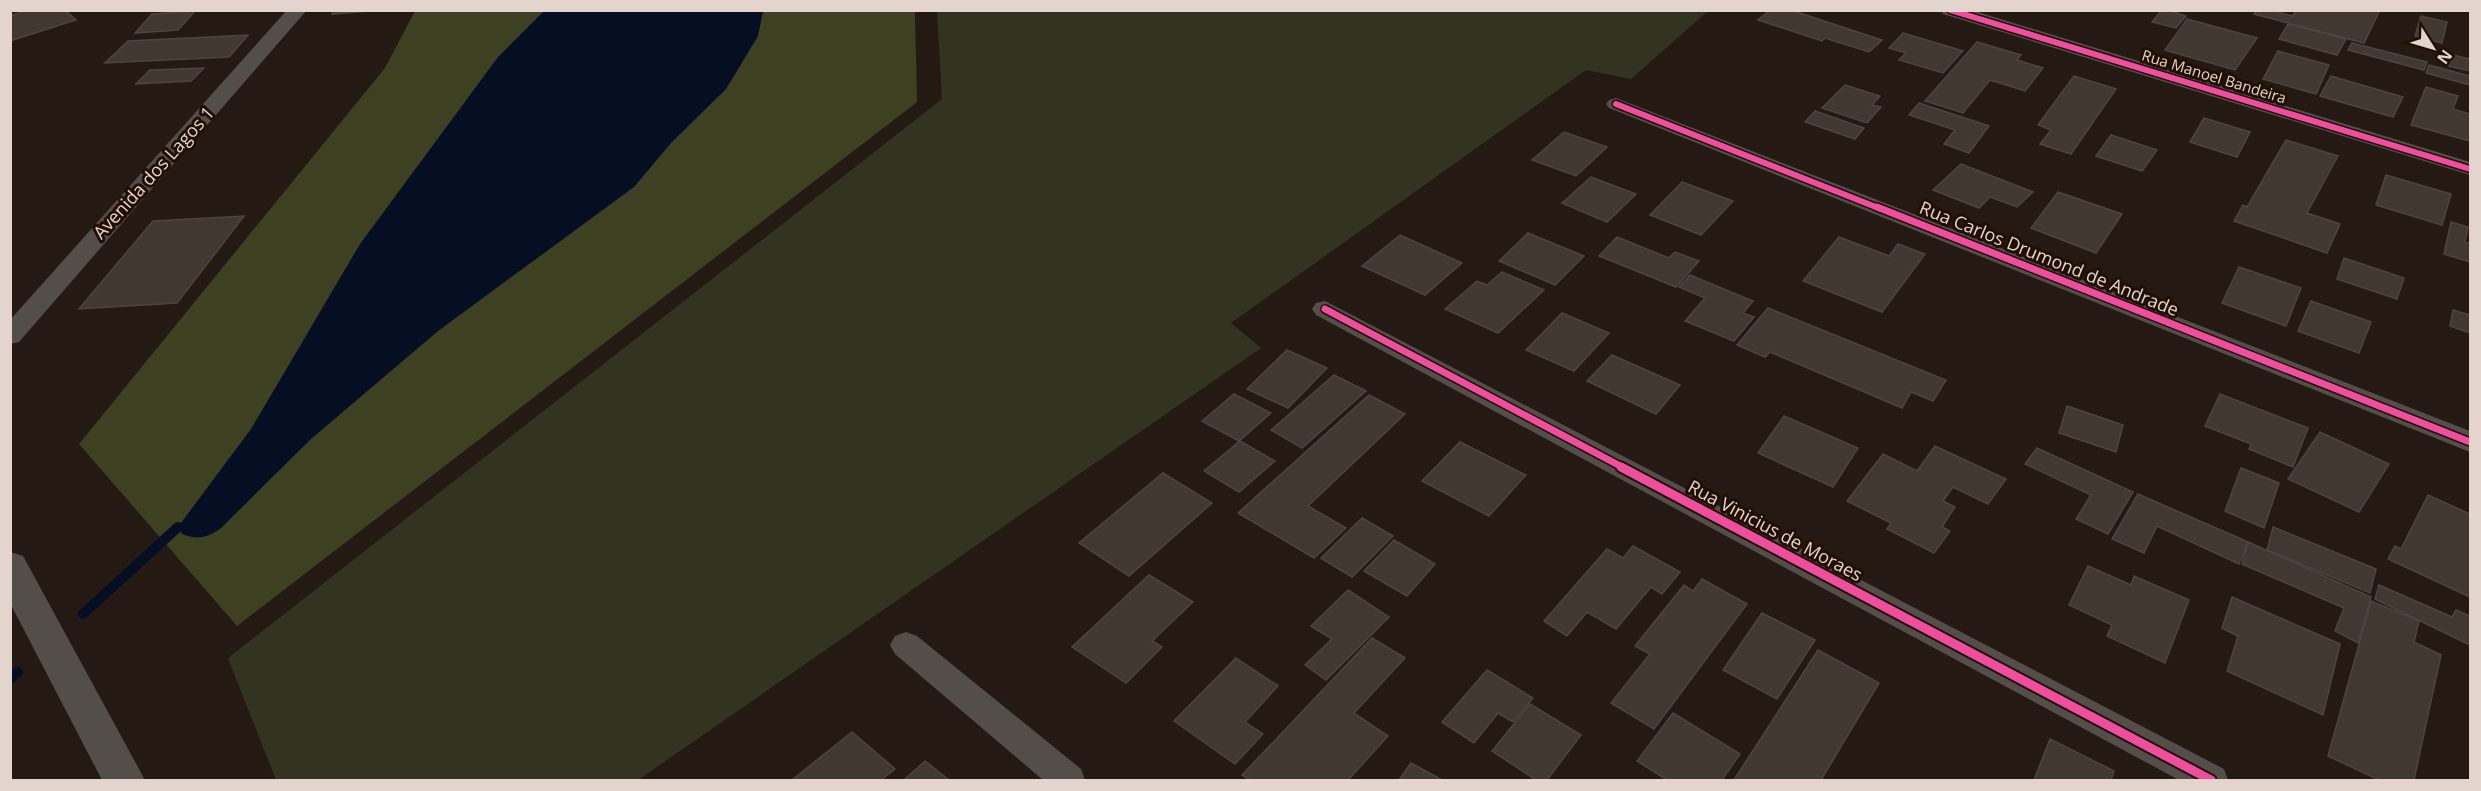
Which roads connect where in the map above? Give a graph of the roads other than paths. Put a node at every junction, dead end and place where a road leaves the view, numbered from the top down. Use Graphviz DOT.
graph roads {
  1 [pos="298,10"];
  2 [pos="1950,10"];
  3 [pos="1616,104"];
  4 [pos="2470,169"];
  5 [pos="1325,309"];
  6 [pos="10,336"];
  7 [pos="2470,442"];
  8 [pos="10,566"];
  9 [pos="906,645"];
  10 [pos="124,780"];
  11 [pos="1068,780"];
  12 [pos="2211,780"];
  1 -- 6 [label="street, Avenida dos Lagos 1"];
  2 -- 4 [label="street, Rua Manoel Bandeira"];
  3 -- 7 [label="street, Rua Carlos Drumond de Andrade"];
  5 -- 12 [label="street, Rua Vinicius de Moraes"];
  8 -- 10 [label="street"];
  9 -- 11 [label="street"];
}
